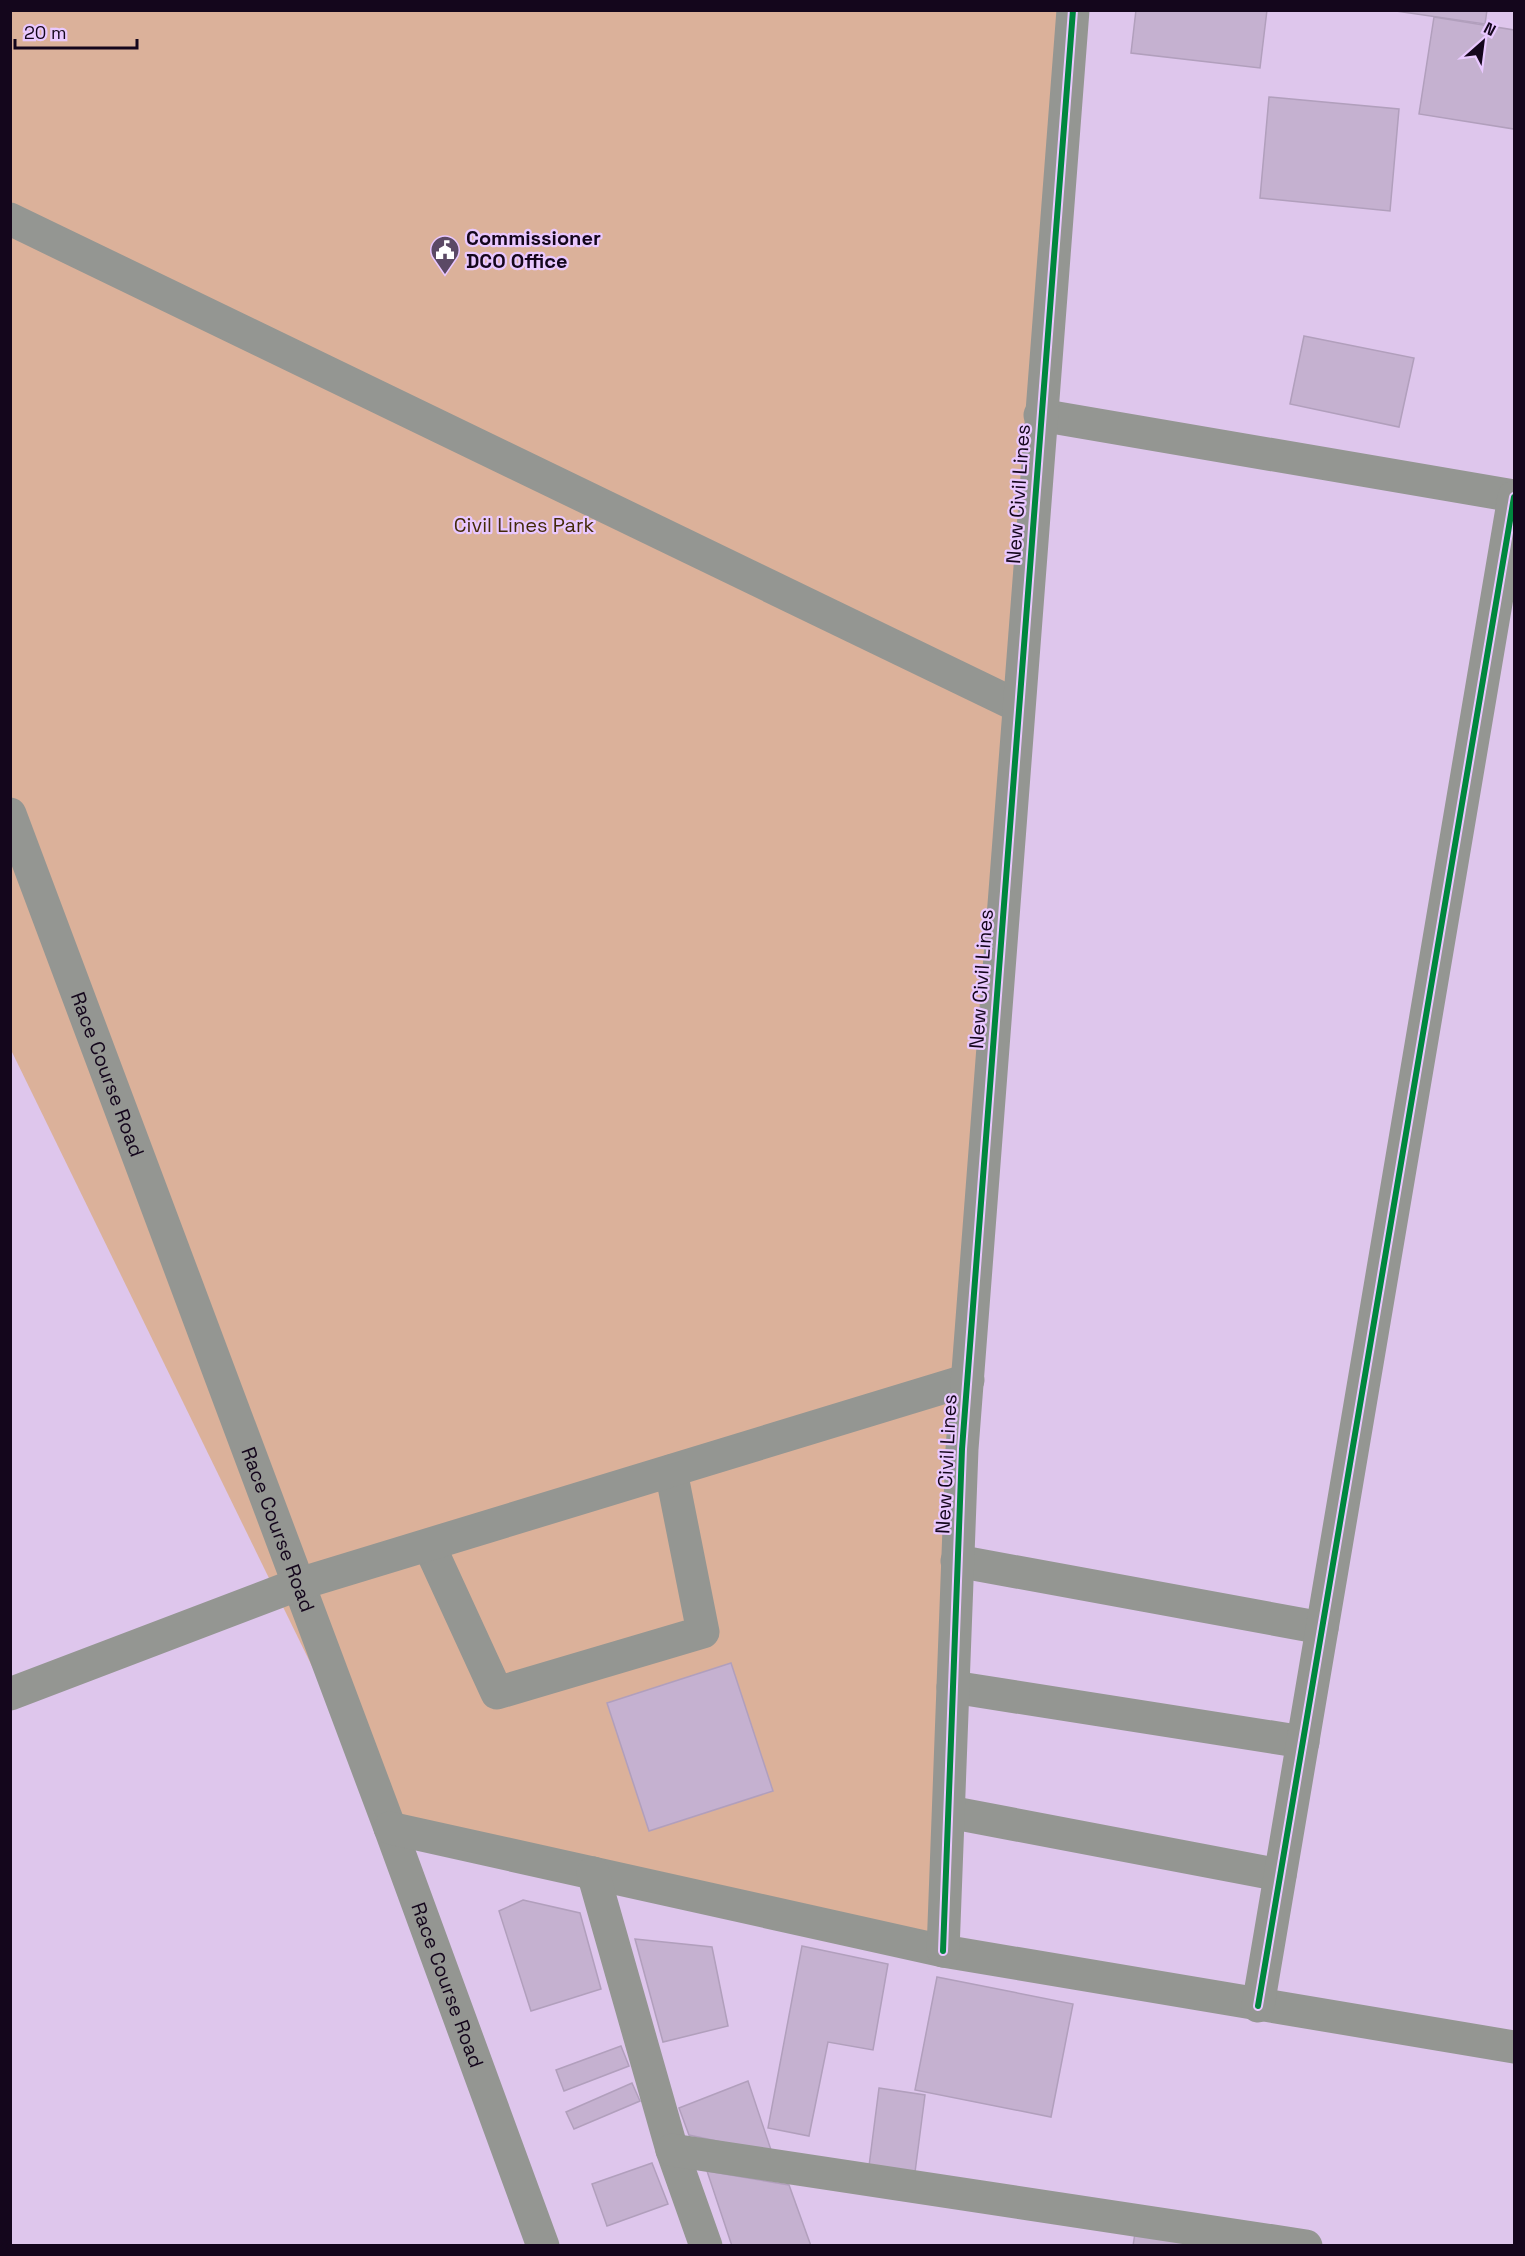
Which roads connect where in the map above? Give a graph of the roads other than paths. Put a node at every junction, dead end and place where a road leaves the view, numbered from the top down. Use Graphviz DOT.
graph roads {
  1 [pos="1072,10"];
  2 [pos="10,219"];
  3 [pos="1040,415"];
  4 [pos="1515,496"];
  5 [pos="1018,706"];
  6 [pos="10,814"];
  7 [pos="968,1380"];
  8 [pos="671,1471"];
  9 [pos="429,1545"];
  10 [pos="957,1561"];
  11 [pos="299,1584"];
  12 [pos="1322,1628"];
  13 [pos="953,1687"];
  14 [pos="10,1694"];
  15 [pos="1303,1742"];
  16 [pos="949,1812"];
  17 [pos="390,1828"];
  18 [pos="594,1873"];
  19 [pos="1280,1875"];
  20 [pos="943,1951"];
  21 [pos="1258,2006"];
  22 [pos="1515,2047"];
  23 [pos="672,2150"];
  24 [pos="543,2246"];
  25 [pos="706,2246"];
  26 [pos="1306,2246"];
  1 -- 3 [label="street, New Civil Lines"];
  2 -- 5 [label="street"];
  3 -- 4 [label="street"];
  3 -- 5 [label="street, New Civil Lines"];
  4 -- 12 [label="street"];
  5 -- 7 [label="street, New Civil Lines"];
  6 -- 11 [label="street, Race Course Road"];
  7 -- 8 [label="street"];
  7 -- 10 [label="street, New Civil Lines"];
  8 -- 9 [label="street"];
  8 -- 9 [label="street"];
  9 -- 11 [label="street"];
  10 -- 12 [label="street"];
  10 -- 13 [label="street, New Civil Lines"];
  11 -- 14 [label="street"];
  11 -- 17 [label="street, Race Course Road"];
  12 -- 15 [label="street"];
  13 -- 15 [label="street"];
  13 -- 16 [label="street, New Civil Lines"];
  15 -- 19 [label="street"];
  16 -- 19 [label="street"];
  16 -- 20 [label="street, New Civil Lines"];
  17 -- 18 [label="street"];
  17 -- 24 [label="street, Race Course Road"];
  18 -- 20 [label="street"];
  18 -- 23 [label="street"];
  19 -- 21 [label="street"];
  20 -- 21 [label="street"];
  21 -- 22 [label="street"];
  23 -- 25 [label="street"];
  23 -- 26 [label="street"];
}
